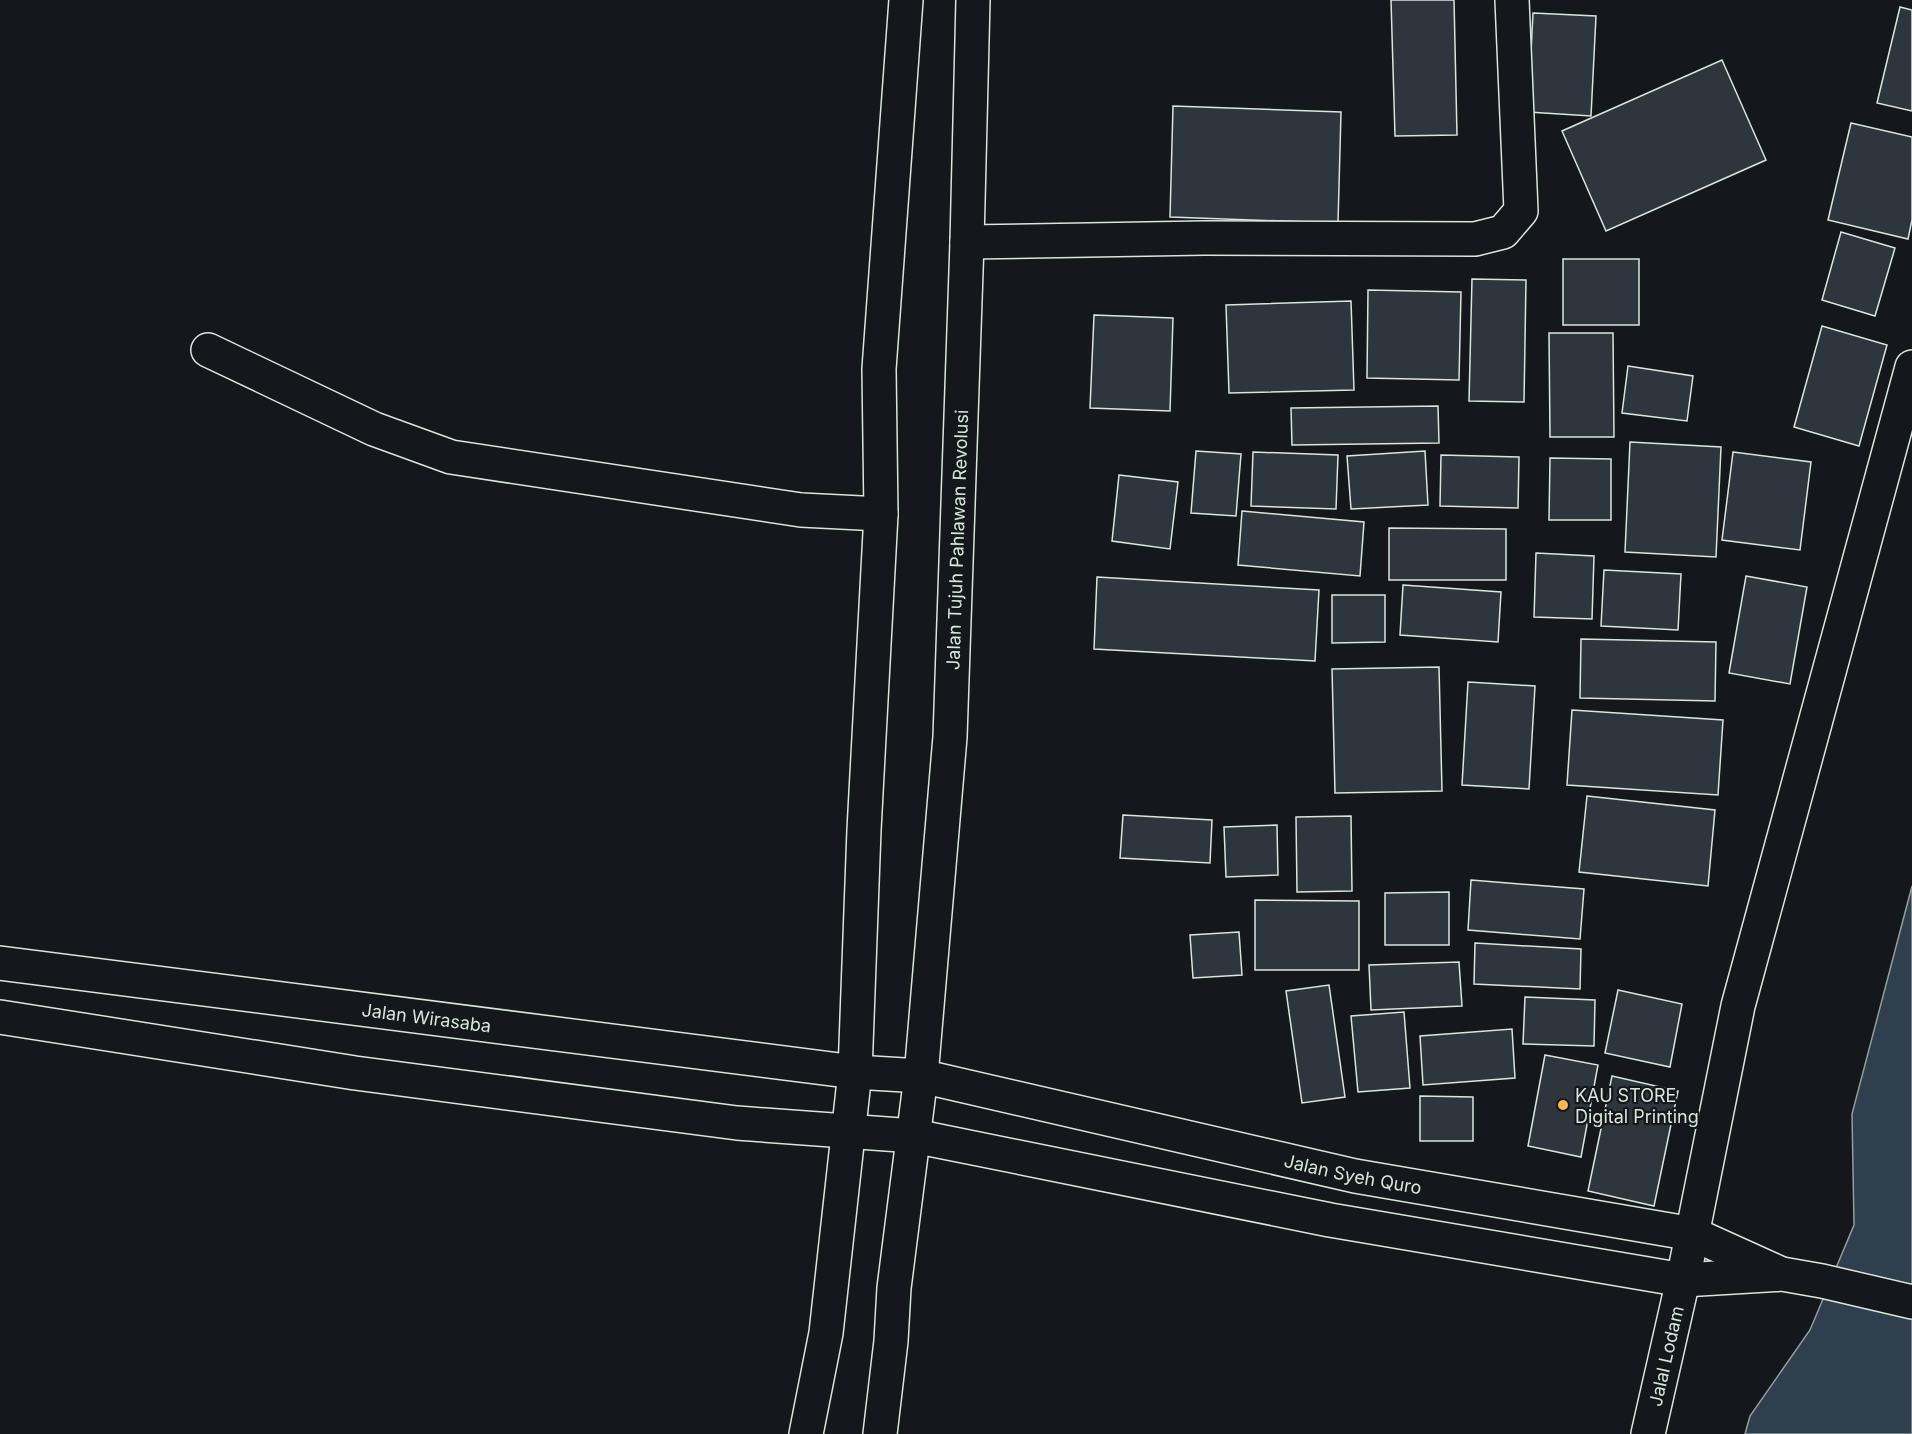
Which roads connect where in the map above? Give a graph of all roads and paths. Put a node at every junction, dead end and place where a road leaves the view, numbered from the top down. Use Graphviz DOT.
graph roads {
  1 [pos="906,0"];
  2 [pos="973,0"];
  3 [pos="1512,0"];
  4 [pos="967,242"];
  5 [pos="208,350"];
  6 [pos="1912,367"];
  7 [pos="881,514"];
  8 [pos="0,963"];
  9 [pos="0,1017"];
  10 [pos="855,1072"];
  11 [pos="921,1076"];
  12 [pos="847,1130"];
  13 [pos="914,1136"];
  14 [pos="1693,1233"];
  15 [pos="1782,1274"];
  16 [pos="1683,1280"];
  17 [pos="1912,1302"];
  18 [pos="806,1434"];
  19 [pos="880,1434"];
  20 [pos="1648,1434"];
  1 -- 7 [label="main road"];
  2 -- 4 [label="main road, Jalan Tujuh Pahlawan Revolusi"];
  3 -- 4 [label="main road"];
  4 -- 11 [label="main road, Jalan Tujuh Pahlawan Revolusi"];
  5 -- 7 [label="main road"];
  6 -- 14 [label="main road, Jalal Lodam"];
  7 -- 10 [label="main road"];
  8 -- 10 [label="main road, Jalan Wirasaba"];
  9 -- 12 [label="main road"];
  10 -- 11 [label="main road, Jalan Wirasaba"];
  10 -- 12 [label="main road"];
  11 -- 13 [label="main road, Jalan Tujuh Pahlawan Revolusi"];
  11 -- 14 [label="main road, Jalan Syeh Quro"];
  12 -- 13 [label="main road, Jalan Syeh Quro"];
  12 -- 18 [label="main road"];
  13 -- 16 [label="main road, Jalan Syeh Quro"];
  13 -- 19 [label="main road, Jalan Tujuh Pahlawan Revolusi"];
  14 -- 15 [label="main road, Jalan Syeh Quro"];
  14 -- 16 [label="main road, Jalal Lodam"];
  15 -- 16 [label="main road, Jalan Syeh Quro"];
  15 -- 17 [label="main road, Jalan Syeh Quro"];
  16 -- 20 [label="main road, Jalal Lodam"];
}
